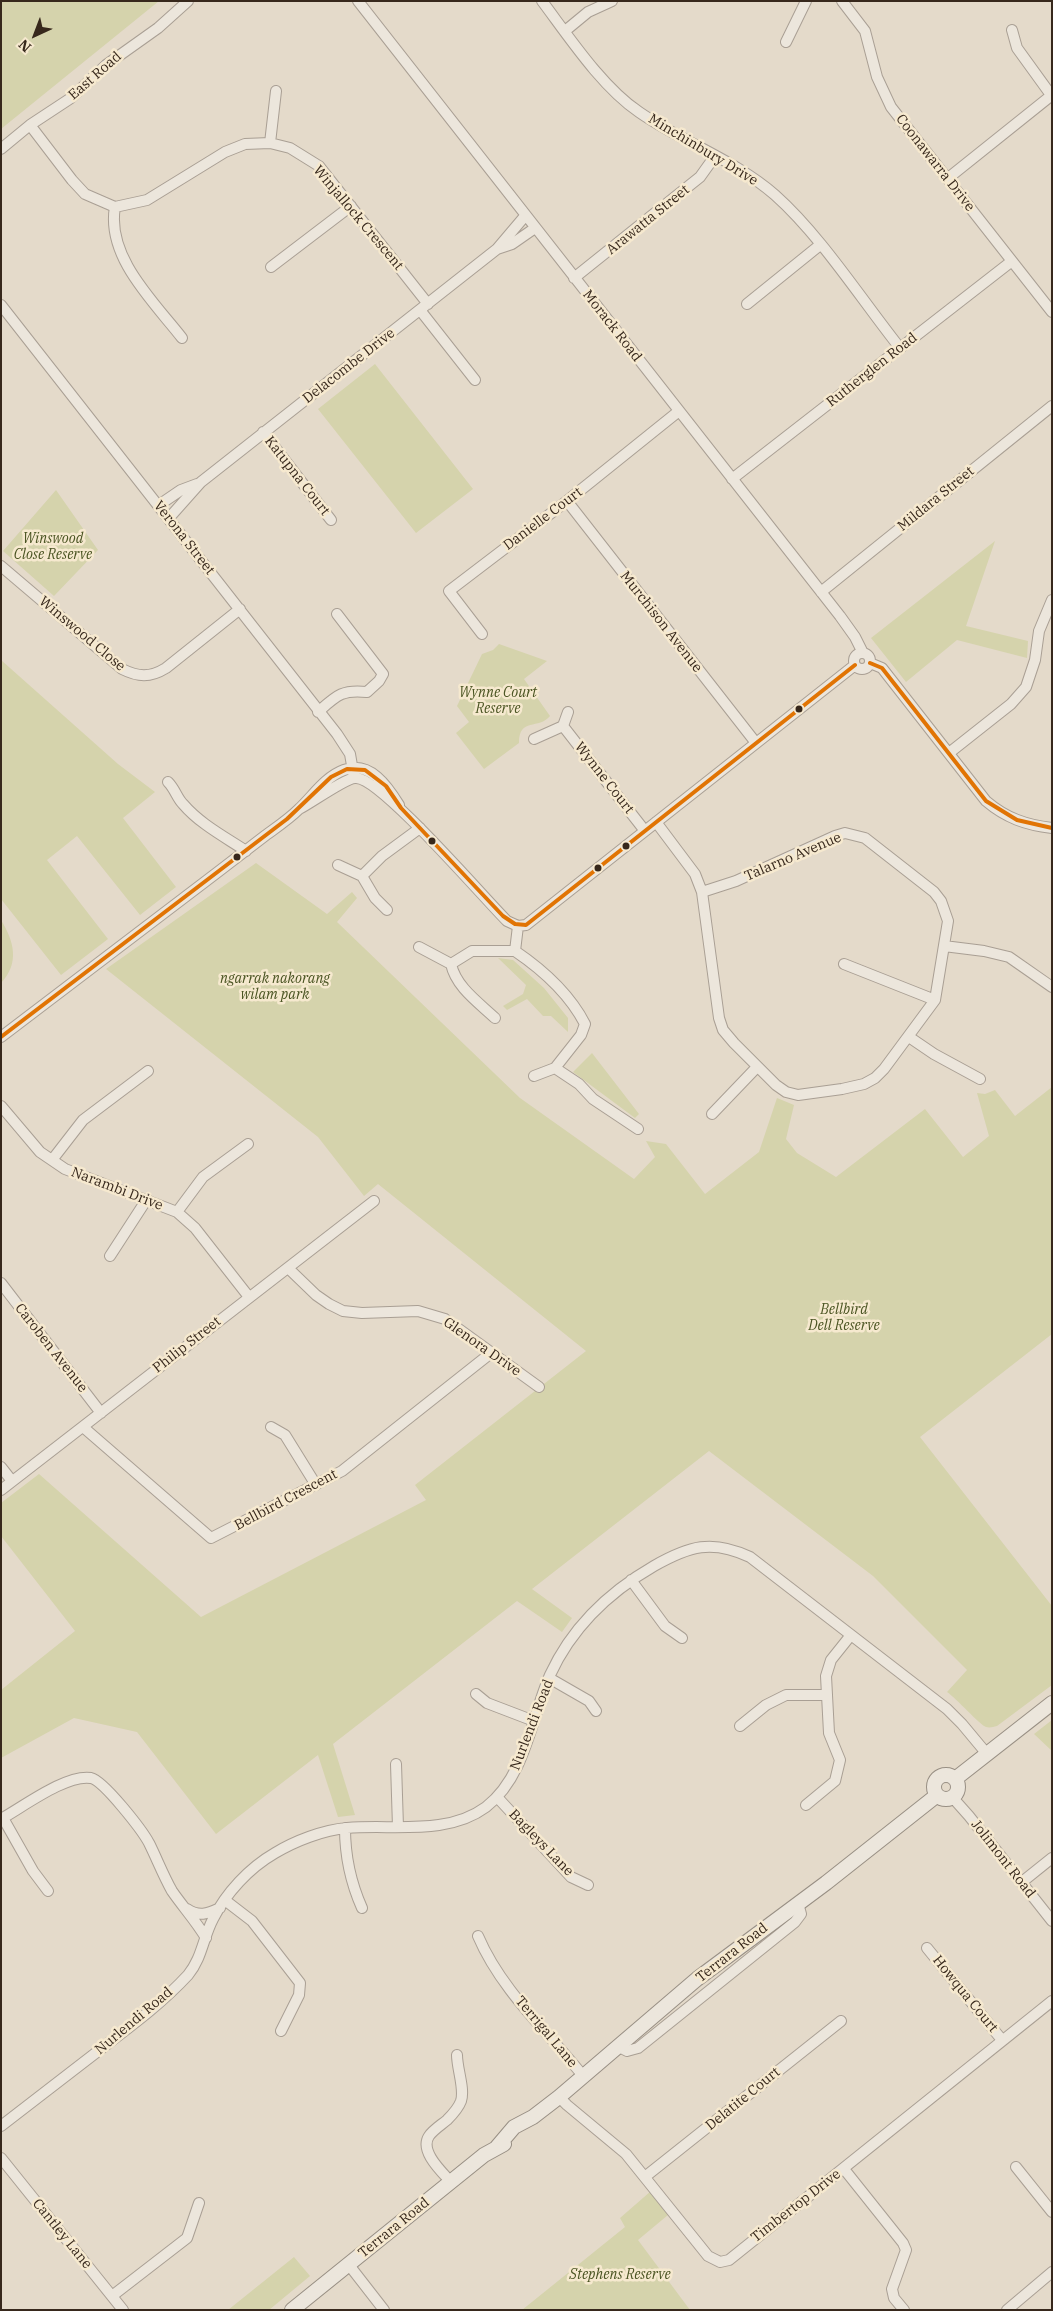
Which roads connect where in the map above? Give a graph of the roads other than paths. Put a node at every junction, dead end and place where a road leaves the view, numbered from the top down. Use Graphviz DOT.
graph roads {
  1 [pos="188,1"];
  2 [pos="358,1"];
  3 [pos="542,1"];
  4 [pos="612,1"];
  5 [pos="806,1"];
  6 [pos="842,1"];
  7 [pos="1012,30"];
  8 [pos="565,31"];
  9 [pos="786,42"];
  10 [pos="276,91"];
  11 [pos="1051,95"];
  12 [pos="30,125"];
  13 [pos="270,143"];
  14 [pos="1,149"];
  15 [pos="715,156"];
  16 [pos="947,180"];
  17 [pos="351,206"];
  18 [pos="115,207"];
  19 [pos="525,216"];
  20 [pos="535,228"];
  21 [pos="820,245"];
  22 [pos="497,250"];
  23 [pos="1012,261"];
  24 [pos="271,267"];
  25 [pos="574,278"];
  26 [pos="747,304"];
  27 [pos="1,306"];
  28 [pos="424,307"];
  29 [pos="1052,312"];
  30 [pos="182,338"];
  31 [pos="900,348"];
  32 [pos="475,380"];
  33 [pos="1052,406"];
  34 [pos="679,411"];
  35 [pos="263,432"];
  36 [pos="732,479"];
  37 [pos="201,482"];
  38 [pos="567,501"];
  39 [pos="159,505"];
  40 [pos="169,518"];
  41 [pos="332,520"];
  42 [pos="1,566"];
  43 [pos="821,592"];
  44 [pos="1052,600"];
  45 [pos="240,609"];
  46 [pos="338,614"];
  47 [pos="482,634"];
  48 [pos="863,653"];
  49 [pos="870,663"];
  50 [pos="855,665"];
  51 [pos="318,712"];
  52 [pos="568,712"];
  53 [pos="563,726"];
  54 [pos="534,739"];
  55 [pos="756,743"];
  56 [pos="949,753"];
  57 [pos="353,773"];
  58 [pos="168,782"];
  59 [pos="656,822"];
  60 [pos="420,828"];
  61 [pos="1052,828"];
  62 [pos="645,831"];
  63 [pos="246,851"];
  64 [pos="338,865"];
  65 [pos="362,876"];
  66 [pos="702,892"];
  67 [pos="387,910"];
  68 [pos="518,926"];
  69 [pos="944,946"];
  70 [pos="419,947"];
  71 [pos="515,950"];
  72 [pos="451,964"];
  73 [pos="844,964"];
  74 [pos="1052,987"];
  75 [pos="935,1000"];
  76 [pos="495,1018"];
  77 [pos="1,1037"];
  78 [pos="909,1037"];
  79 [pos="757,1067"];
  80 [pos="555,1068"];
  81 [pos="148,1071"];
  82 [pos="534,1076"];
  83 [pos="980,1078"];
  84 [pos="1,1106"];
  85 [pos="712,1114"];
  86 [pos="638,1129"];
  87 [pos="248,1144"];
  88 [pos="52,1160"];
  89 [pos="147,1199"];
  90 [pos="374,1201"];
  91 [pos="177,1212"];
  92 [pos="110,1256"];
  93 [pos="288,1268"];
  94 [pos="1,1283"];
  95 [pos="249,1297"];
  96 [pos="491,1353"];
  97 [pos="539,1387"];
  98 [pos="101,1412"];
  99 [pos="271,1426"];
  100 [pos="83,1427"];
  101 [pos="1,1467"];
  102 [pos="12,1481"];
  103 [pos="316,1485"];
  104 [pos="1,1490"];
  105 [pos="631,1580"];
  106 [pos="851,1635"];
  107 [pos="682,1638"];
  108 [pos="549,1678"];
  109 [pos="476,1694"];
  110 [pos="827,1695"];
  111 [pos="1052,1703"];
  112 [pos="596,1711"];
  113 [pos="534,1720"];
  114 [pos="740,1726"];
  115 [pos="987,1754"];
  116 [pos="396,1764"];
  117 [pos="955,1779"];
  118 [pos="936,1796"];
  119 [pos="497,1797"];
  120 [pos="953,1798"];
  121 [pos="806,1805"];
  122 [pos="2,1818"];
  123 [pos="398,1827"];
  124 [pos="345,1828"];
  125 [pos="1052,1858"];
  126 [pos="1022,1882"];
  127 [pos="588,1885"];
  128 [pos="48,1891"];
  129 [pos="224,1904"];
  130 [pos="182,1906"];
  131 [pos="362,1908"];
  132 [pos="1052,1921"];
  133 [pos="478,1936"];
  134 [pos="206,1938"];
  135 [pos="928,1948"];
  136 [pos="1052,2001"];
  137 [pos="841,2021"];
  138 [pos="281,2032"];
  139 [pos="1002,2040"];
  140 [pos="458,2055"];
  141 [pos="584,2076"];
  142 [pos="559,2097"];
  143 [pos="1,2126"];
  144 [pos="1,2158"];
  145 [pos="1016,2167"];
  146 [pos="844,2169"];
  147 [pos="646,2176"];
  148 [pos="451,2182"];
  149 [pos="199,2203"];
  150 [pos="1052,2212"];
  151 [pos="349,2265"];
  152 [pos="1052,2272"];
  153 [pos="112,2296"];
  154 [pos="1009,2309"];
  155 [pos="123,2310"];
  156 [pos="292,2310"];
  157 [pos="384,2310"];
  158 [pos="904,2310"];
  1 -- 12 [label="street, East Road"];
  2 -- 19 [label="street, Morack Road"];
  3 -- 8 [label="street, Minchinbury Drive"];
  4 -- 8 [label="street"];
  5 -- 9 [label="street"];
  6 -- 16 [label="street, Coonawarra Drive"];
  7 -- 11 [label="street"];
  8 -- 15 [label="street, Minchinbury Drive"];
  10 -- 13 [label="street"];
  11 -- 16 [label="street"];
  12 -- 14 [label="street, East Road"];
  12 -- 18 [label="street"];
  13 -- 17 [label="street, Winjallock Crescent"];
  13 -- 18 [label="street, Winjallock Crescent"];
  15 -- 21 [label="street, Minchinbury Drive"];
  15 -- 25 [label="street, Arawatta Street"];
  16 -- 23 [label="street, Coonawarra Drive"];
  17 -- 24 [label="street"];
  17 -- 28 [label="street, Winjallock Crescent"];
  18 -- 30 [label="street"];
  19 -- 20 [label="street, Morack Road"];
  19 -- 22 [label="street, Delacombe Drive"];
  20 -- 22 [label="street, Delacombe Drive"];
  20 -- 25 [label="street, Morack Road"];
  21 -- 26 [label="street"];
  21 -- 31 [label="street, Minchinbury Drive"];
  22 -- 28 [label="street, Delacombe Drive"];
  23 -- 29 [label="street, Coonawarra Drive"];
  23 -- 31 [label="street, Rutherglen Road"];
  25 -- 34 [label="street, Morack Road"];
  27 -- 39 [label="street, Verona Street"];
  28 -- 32 [label="street, Winjallock Crescent"];
  28 -- 35 [label="street, Delacombe Drive"];
  31 -- 36 [label="street, Rutherglen Road"];
  33 -- 43 [label="street, Mildara Street"];
  34 -- 36 [label="street, Morack Road"];
  34 -- 38 [label="street, Danielle Court"];
  35 -- 37 [label="street, Delacombe Drive"];
  35 -- 41 [label="street, Katupna Court"];
  36 -- 43 [label="street, Morack Road"];
  37 -- 39 [label="street, Delacombe Drive"];
  37 -- 40 [label="street, Delacombe Drive"];
  38 -- 47 [label="street, Danielle Court"];
  38 -- 55 [label="street, Murchison Avenue"];
  39 -- 40 [label="street, Verona Street"];
  40 -- 45 [label="street, Verona Street"];
  42 -- 45 [label="street, Winswood Close"];
  43 -- 48 [label="street, Morack Road"];
  44 -- 56 [label="street"];
  45 -- 51 [label="street, Verona Street"];
  46 -- 51 [label="street"];
  48 -- 49 [label="street"];
  48 -- 50 [label="street"];
  49 -- 50 [label="street"];
  49 -- 56 [label="street"];
  50 -- 55 [label="street"];
  51 -- 57 [label="street, Verona Street"];
  52 -- 53 [label="street"];
  53 -- 54 [label="street"];
  53 -- 62 [label="street, Wynne Court"];
  55 -- 59 [label="street"];
  56 -- 61 [label="street"];
  57 -- 60 [label="street"];
  57 -- 63 [label="street"];
  58 -- 63 [label="street"];
  59 -- 62 [label="street"];
  59 -- 66 [label="street, Talarno Avenue"];
  60 -- 65 [label="street"];
  60 -- 68 [label="street"];
  62 -- 68 [label="street"];
  63 -- 77 [label="street"];
  64 -- 65 [label="street"];
  65 -- 67 [label="street"];
  66 -- 69 [label="street, Talarno Avenue"];
  66 -- 79 [label="street, Talarno Avenue"];
  68 -- 71 [label="street"];
  69 -- 74 [label="street"];
  69 -- 75 [label="street, Talarno Avenue"];
  70 -- 72 [label="street"];
  71 -- 72 [label="street"];
  71 -- 80 [label="street"];
  72 -- 76 [label="street"];
  73 -- 75 [label="street"];
  75 -- 78 [label="street, Talarno Avenue"];
  78 -- 79 [label="street, Talarno Avenue"];
  78 -- 83 [label="street"];
  79 -- 85 [label="street"];
  80 -- 82 [label="street"];
  80 -- 86 [label="street"];
  81 -- 88 [label="street"];
  84 -- 88 [label="street, Narambi Drive"];
  87 -- 91 [label="street"];
  88 -- 89 [label="street, Narambi Drive"];
  89 -- 91 [label="street, Narambi Drive"];
  89 -- 92 [label="street"];
  90 -- 93 [label="street, Philip Street"];
  91 -- 95 [label="street, Narambi Drive"];
  93 -- 95 [label="street, Philip Street"];
  93 -- 96 [label="street, Glenora Drive"];
  94 -- 98 [label="street, Caroben Avenue"];
  95 -- 98 [label="street, Philip Street"];
  96 -- 97 [label="street, Glenora Drive"];
  96 -- 103 [label="street, Bellbird Crescent"];
  98 -- 100 [label="street, Philip Street"];
  99 -- 103 [label="street"];
  100 -- 102 [label="street, Philip Street"];
  100 -- 103 [label="street, Bellbird Crescent"];
  101 -- 102 [label="street"];
  102 -- 104 [label="street, Philip Street"];
  105 -- 106 [label="street, Nurlendi Road"];
  105 -- 107 [label="street"];
  105 -- 108 [label="street, Nurlendi Road"];
  106 -- 110 [label="street"];
  106 -- 115 [label="street, Nurlendi Road"];
  108 -- 112 [label="street"];
  108 -- 113 [label="street, Nurlendi Road"];
  109 -- 113 [label="street"];
  110 -- 114 [label="street"];
  110 -- 121 [label="street"];
  111 -- 115 [label="main road"];
  113 -- 119 [label="street, Nurlendi Road"];
  115 -- 117 [label="main road"];
  116 -- 123 [label="street"];
  117 -- 118 [label="main road"];
  117 -- 120 [label="main road"];
  118 -- 120 [label="main road"];
  118 -- 141 [label="main road, Terrara Road"];
  119 -- 123 [label="street, Nurlendi Road"];
  119 -- 127 [label="street, Bagleys Lane"];
  120 -- 126 [label="street, Jolimont Road"];
  122 -- 128 [label="street"];
  122 -- 130 [label="street"];
  123 -- 124 [label="street, Nurlendi Road"];
  124 -- 129 [label="street, Nurlendi Road"];
  124 -- 131 [label="street"];
  125 -- 126 [label="street"];
  126 -- 132 [label="street, Jolimont Road"];
  129 -- 130 [label="street"];
  129 -- 134 [label="street, Nurlendi Road"];
  129 -- 138 [label="street"];
  130 -- 134 [label="street"];
  133 -- 141 [label="street, Terrigal Lane"];
  134 -- 143 [label="street, Nurlendi Road"];
  135 -- 139 [label="street, Howqua Court"];
  136 -- 139 [label="street, Timbertop Drive"];
  137 -- 147 [label="street, Delatite Court"];
  139 -- 146 [label="street, Timbertop Drive"];
  140 -- 148 [label="street"];
  141 -- 142 [label="main road, Terrara Road"];
  142 -- 147 [label="street, Timbertop Drive"];
  142 -- 148 [label="main road, Terrara Road"];
  144 -- 153 [label="street, Cantley Lane"];
  145 -- 150 [label="street"];
  146 -- 147 [label="street, Timbertop Drive"];
  146 -- 158 [label="street"];
  148 -- 151 [label="main road, Terrara Road"];
  149 -- 153 [label="street"];
  151 -- 156 [label="main road, Terrara Road"];
  151 -- 157 [label="street"];
  152 -- 154 [label="street"];
  153 -- 155 [label="street, Cantley Lane"];
}
